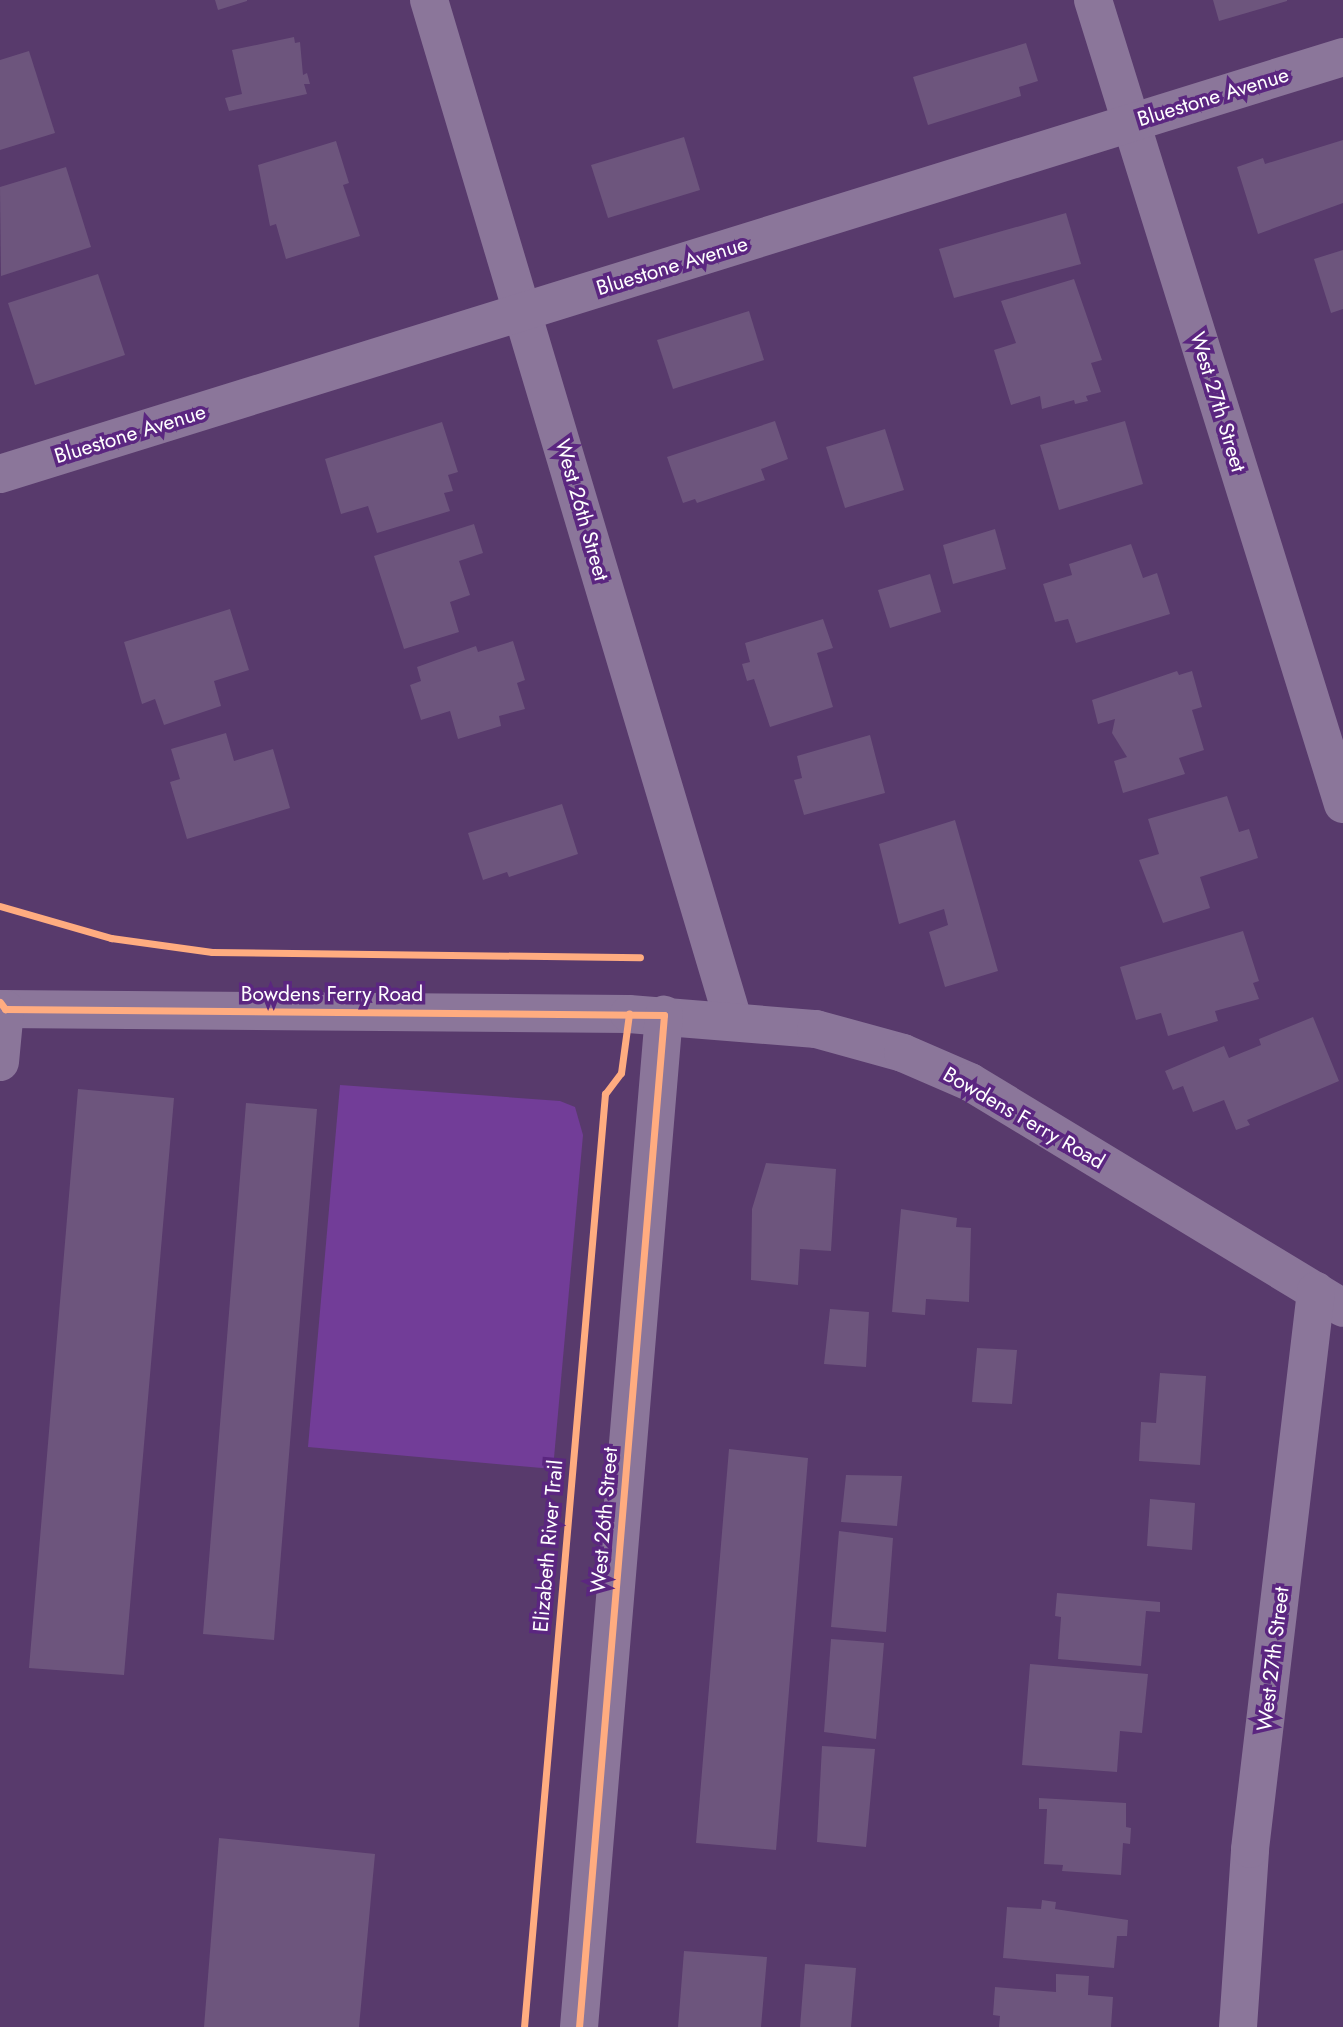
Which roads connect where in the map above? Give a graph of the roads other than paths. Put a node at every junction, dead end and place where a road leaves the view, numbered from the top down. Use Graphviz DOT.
graph roads {
  1 [pos="429,0"];
  2 [pos="1093,0"];
  3 [pos="1343,57"];
  4 [pos="1131,122"];
  5 [pos="524,312"];
  6 [pos="0,474"];
  7 [pos="1343,804"];
  8 [pos="2,1009"];
  9 [pos="664,1015"];
  10 [pos="733,1020"];
  11 [pos="0,1062"];
  12 [pos="1329,1299"];
  13 [pos="579,2027"];
  14 [pos="1238,2027"];
  1 -- 5 [label="street, West 26th Street"];
  2 -- 4 [label="street, West 27th Street"];
  3 -- 4 [label="street, Bluestone Avenue"];
  4 -- 5 [label="street, Bluestone Avenue"];
  4 -- 7 [label="street, West 27th Street"];
  5 -- 6 [label="street, Bluestone Avenue"];
  5 -- 10 [label="street, West 26th Street"];
  8 -- 9 [label="street, Bowdens Ferry Road"];
  8 -- 11 [label="street"];
  9 -- 10 [label="street, Bowdens Ferry Road"];
  9 -- 13 [label="street, West 26th Street"];
  10 -- 12 [label="street, Bowdens Ferry Road"];
  12 -- 14 [label="street, West 27th Street"];
}
